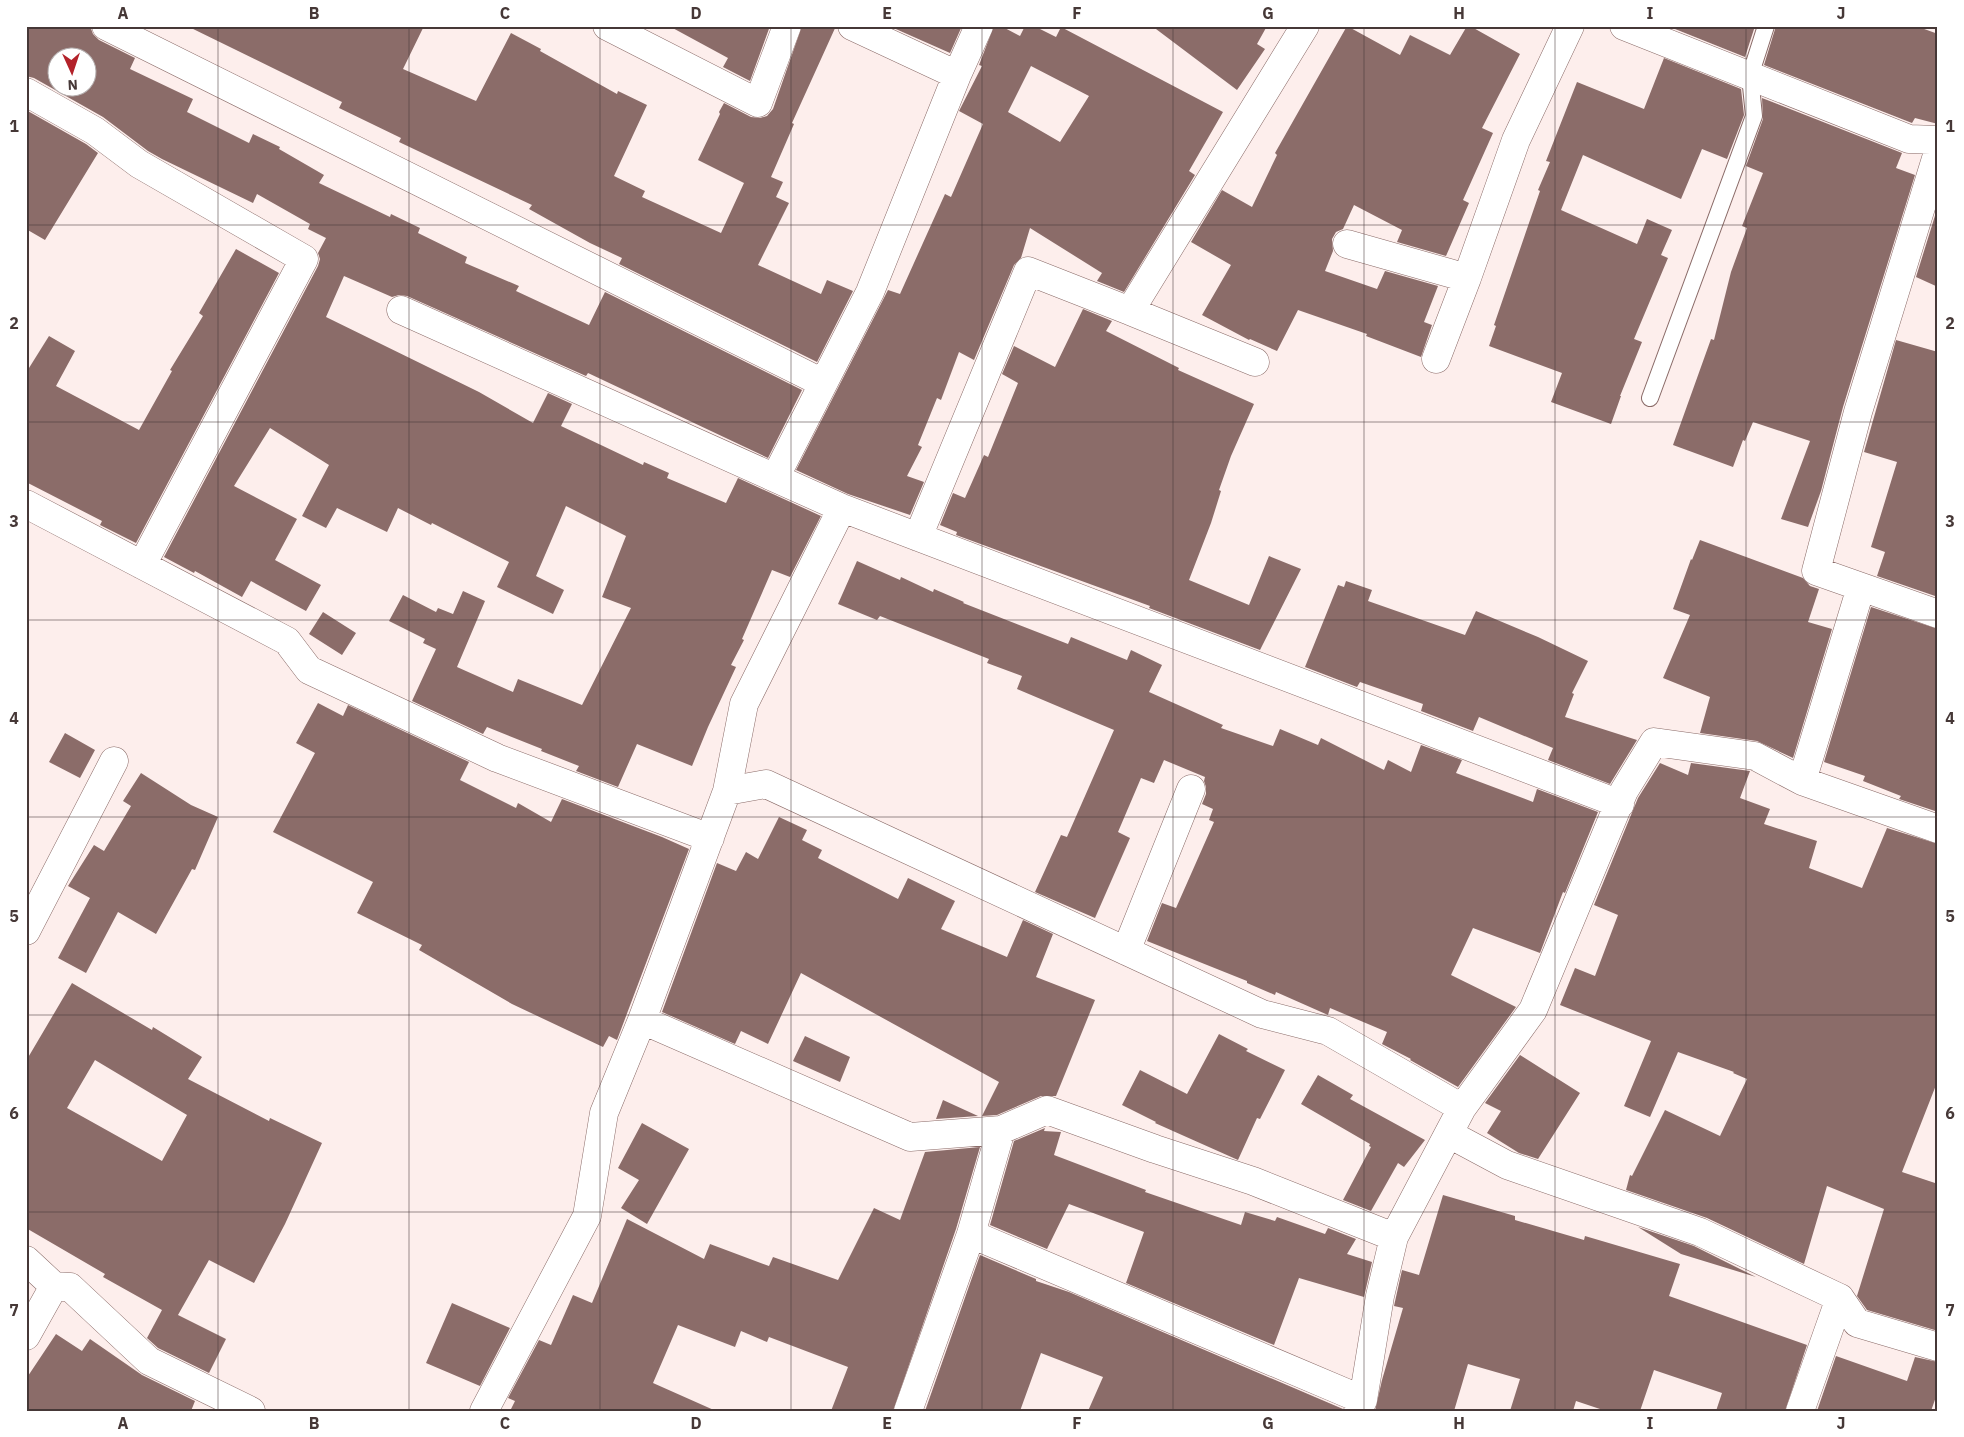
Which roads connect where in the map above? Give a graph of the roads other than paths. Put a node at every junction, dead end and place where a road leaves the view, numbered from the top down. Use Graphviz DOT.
graph roads {
  1 [pos="106,26"];
  2 [pos="606,26"];
  3 [pos="787,26"];
  4 [pos="852,26"];
  5 [pos="979,26"];
  6 [pos="1305,26"];
  7 [pos="1570,26"];
  8 [pos="1624,26"];
  9 [pos="1766,26"];
  10 [pos="957,75"];
  11 [pos="1750,76"];
  12 [pos="26,92"];
  13 [pos="1938,140"];
  14 [pos="1938,152"];
  15 [pos="1347,244"];
  16 [pos="1467,278"];
  17 [pos="401,310"];
  18 [pos="1130,311"];
  19 [pos="1436,359"];
  20 [pos="1255,362"];
  21 [pos="823,383"];
  22 [pos="1650,398"];
  23 [pos="775,478"];
  24 [pos="26,504"];
  25 [pos="842,508"];
  26 [pos="918,537"];
  27 [pos="142,565"];
  28 [pos="1860,587"];
  29 [pos="1938,614"];
  30 [pos="114,762"];
  31 [pos="1802,782"];
  32 [pos="1191,789"];
  33 [pos="728,791"];
  34 [pos="1620,804"];
  35 [pos="1938,829"];
  36 [pos="710,838"];
  37 [pos="26,931"];
  38 [pos="1126,951"];
  39 [pos="642,1020"];
  40 [pos="1462,1108"];
  41 [pos="1001,1130"];
  42 [pos="1449,1134"];
  43 [pos="971,1234"];
  44 [pos="1394,1237"];
  45 [pos="26,1260"];
  46 [pos="54,1286"];
  47 [pos="1840,1298"];
  48 [pos="26,1336"];
  49 [pos="1938,1347"];
  50 [pos="1361,1406"];
  51 [pos="251,1411"];
  52 [pos="484,1411"];
  53 [pos="908,1411"];
  54 [pos="1800,1411"];
  1 -- 21 [label="street"];
  2 -- 3 [label="street"];
  4 -- 10 [label="street"];
  5 -- 10 [label="street"];
  6 -- 18 [label="street"];
  7 -- 16 [label="street"];
  8 -- 11 [label="street"];
  9 -- 11 [label="lane"];
  10 -- 21 [label="street"];
  11 -- 13 [label="street"];
  11 -- 22 [label="lane"];
  12 -- 27 [label="street"];
  14 -- 28 [label="street"];
  15 -- 16 [label="street"];
  16 -- 19 [label="street"];
  17 -- 23 [label="street"];
  18 -- 20 [label="street"];
  18 -- 26 [label="street"];
  21 -- 23 [label="street"];
  23 -- 25 [label="street"];
  24 -- 27 [label="street"];
  25 -- 26 [label="street"];
  25 -- 33 [label="street"];
  26 -- 34 [label="street"];
  27 -- 36 [label="street"];
  28 -- 29 [label="street"];
  28 -- 31 [label="street"];
  30 -- 37 [label="street"];
  31 -- 34 [label="street"];
  31 -- 35 [label="street"];
  32 -- 38 [label="street"];
  33 -- 36 [label="street"];
  33 -- 38 [label="street"];
  34 -- 40 [label="street"];
  36 -- 39 [label="street"];
  38 -- 40 [label="street"];
  39 -- 41 [label="street"];
  39 -- 52 [label="street"];
  40 -- 42 [label="street"];
  41 -- 43 [label="street"];
  41 -- 44 [label="street"];
  42 -- 44 [label="street"];
  42 -- 47 [label="street"];
  43 -- 50 [label="street"];
  43 -- 53 [label="street"];
  44 -- 50 [label="street"];
  45 -- 46 [label="street"];
  46 -- 48 [label="street"];
  46 -- 51 [label="street"];
  47 -- 49 [label="street"];
  47 -- 54 [label="street"];
}
